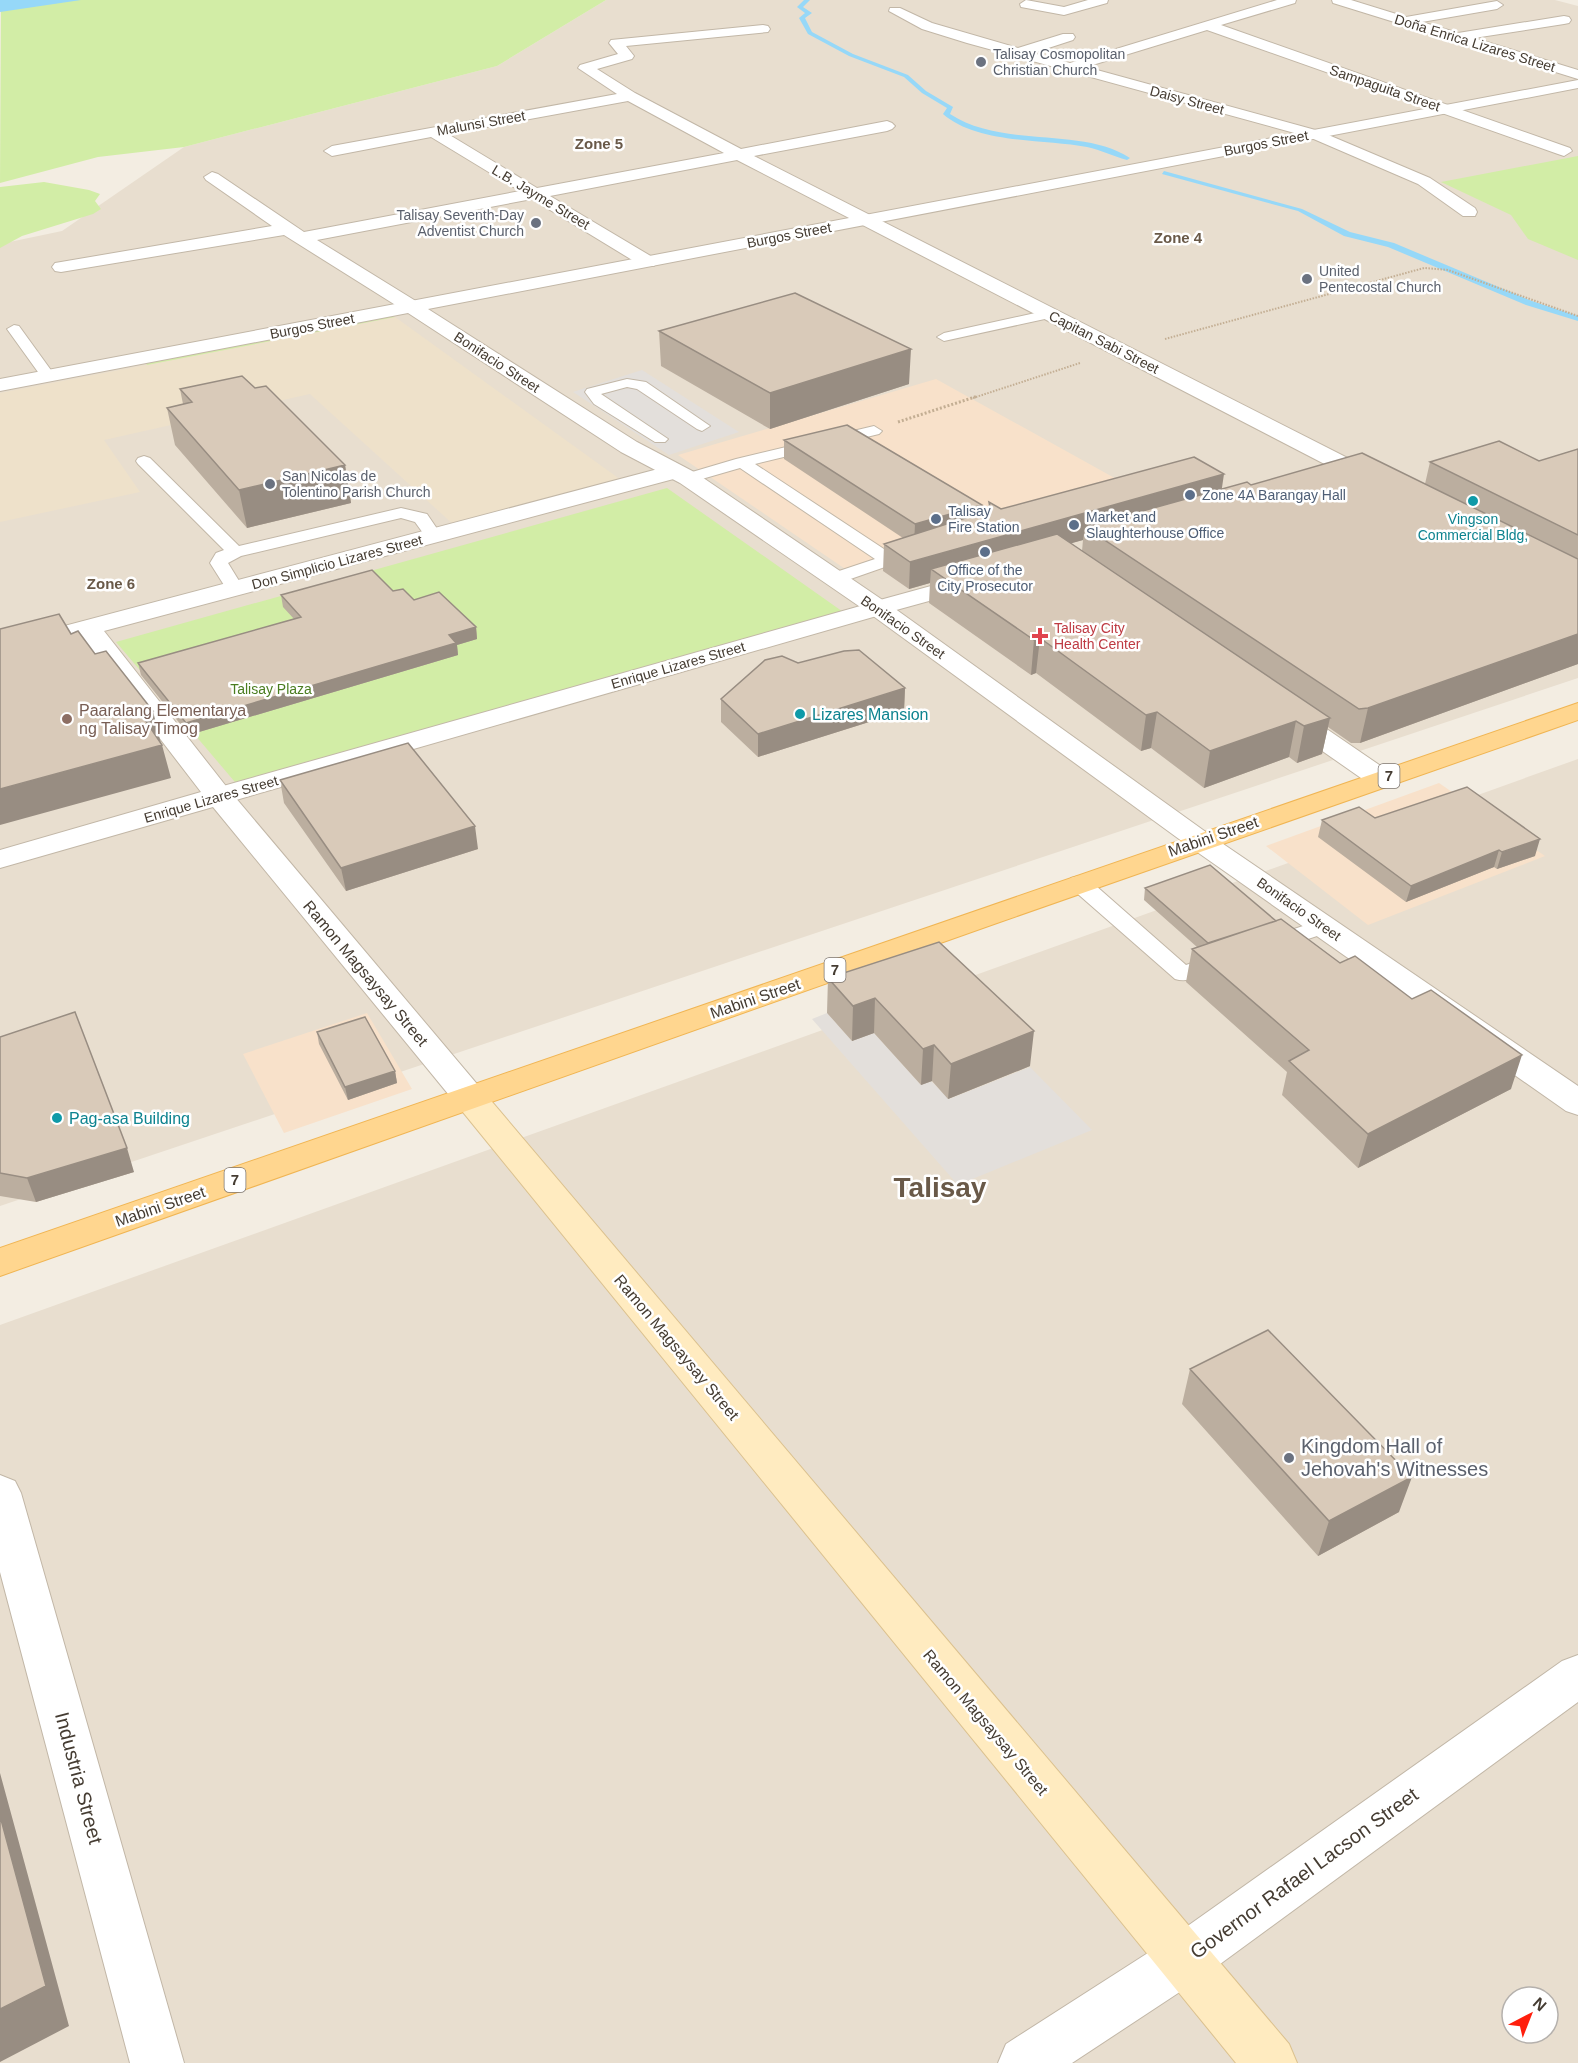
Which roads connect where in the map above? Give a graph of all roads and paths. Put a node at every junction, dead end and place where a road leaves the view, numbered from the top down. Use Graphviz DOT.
graph roads {
  1 [pos="1102,0"];
  2 [pos="1290,0"];
  3 [pos="1338,0"];
  4 [pos="1387,0"];
  5 [pos="1026,4"];
  6 [pos="1355,5"];
  7 [pos="1497,5"];
  8 [pos="895,11"];
  9 [pos="1564,20"];
  10 [pos="1404,21"];
  11 [pos="1207,25"];
  12 [pos="763,29"];
  13 [pos="1068,37"];
  14 [pos="1455,37"];
  15 [pos="1018,53"];
  16 [pos="1071,68"];
  17 [pos="1578,75"];
  18 [pos="1578,84"];
  19 [pos="630,96"];
  20 [pos="1447,109"];
  21 [pos="887,126"];
  22 [pos="433,132"];
  23 [pos="1314,134"];
  24 [pos="332,151"];
  25 [pos="1564,151"];
  26 [pos="738,154"];
  27 [pos="212,177"];
  28 [pos="535,193"];
  29 [pos="1469,212"];
  30 [pos="866,220"];
  31 [pos="295,233"];
  32 [pos="648,262"];
  33 [pos="61,267"];
  34 [pos="412,307"];
  35 [pos="1049,314"];
  36 [pos="1578,316"];
  37 [pos="14,329"];
  38 [pos="944,337"];
  39 [pos="1122,351"];
  40 [pos="48,376"];
  41 [pos="0,385"];
  42 [pos="874,431"];
  43 [pos="670,436"];
  44 [pos="630,447"];
  45 [pos="144,461"];
  46 [pos="742,462"];
  47 [pos="1357,471"];
  48 [pos="681,475"];
  49 [pos="1322,481"];
  50 [pos="1399,493"];
  51 [pos="434,536"];
  52 [pos="235,552"];
  53 [pos="910,553"];
  54 [pos="888,560"];
  55 [pos="991,576"];
  56 [pos="833,579"];
  57 [pos="235,589"];
  58 [pos="878,608"];
  59 [pos="88,628"];
  60 [pos="0,651"];
  61 [pos="1263,698"];
  62 [pos="1578,711"];
  63 [pos="1381,779"];
  64 [pos="219,796"];
  65 [pos="1200,841"];
  66 [pos="0,859"];
  67 [pos="1078,884"];
  68 [pos="1324,926"];
  69 [pos="470,1098"];
  70 [pos="1578,1103"];
  71 [pos="0,1262"];
  72 [pos="0,1494"];
  73 [pos="1578,1676"];
  74 [pos="1183,1960"];
  75 [pos="157,2063"];
  76 [pos="1024,2063"];
  77 [pos="1270,2063"];
  1 -- 5 [label="street"];
  2 -- 11 [label="street"];
  3 -- 6 [label="street, Doña Enrica Lizares Street"];
  4 -- 6 [label="street"];
  6 -- 10 [label="street, Doña Enrica Lizares Street"];
  7 -- 10 [label="street"];
  8 -- 15 [label="street, Daisy Street"];
  9 -- 14 [label="street"];
  10 -- 14 [label="street, Doña Enrica Lizares Street"];
  11 -- 16 [label="street"];
  11 -- 20 [label="street, Sampaguita Street"];
  12 -- 19 [label="street, Capitan Sabi Street"];
  13 -- 15 [label="street"];
  14 -- 17 [label="street, Doña Enrica Lizares Street"];
  15 -- 16 [label="street, Daisy Street"];
  16 -- 23 [label="street, Daisy Street"];
  18 -- 20 [label="street, Burgos Street"];
  19 -- 22 [label="street, Malunsi Street"];
  19 -- 26 [label="street, Capitan Sabi Street"];
  20 -- 23 [label="street, Burgos Street"];
  20 -- 25 [label="street, Sampaguita Street"];
  21 -- 26 [label="street"];
  22 -- 24 [label="street, Malunsi Street"];
  22 -- 28 [label="street, L.B. Jayme Street"];
  23 -- 29 [label="street, Daisy Street"];
  23 -- 30 [label="street, Burgos Street"];
  26 -- 28 [label="street"];
  26 -- 30 [label="street, Capitan Sabi Street"];
  27 -- 31 [label="street, Bonifacio Street"];
  28 -- 31 [label="street"];
  28 -- 32 [label="street, L.B. Jayme Street"];
  30 -- 32 [label="street, Burgos Street"];
  30 -- 35 [label="street, Capitan Sabi Street"];
  31 -- 33 [label="street"];
  31 -- 34 [label="street, Bonifacio Street"];
  32 -- 34 [label="street, Burgos Street"];
  34 -- 40 [label="street, Burgos Street"];
  34 -- 44 [label="street, Bonifacio Street"];
  35 -- 38 [label="lane"];
  35 -- 39 [label="street, Capitan Sabi Street"];
  36 -- 39 [label="path"];
  37 -- 40 [label="lane"];
  39 -- 42 [label="path"];
  39 -- 47 [label="street, Capitan Sabi Street"];
  40 -- 41 [label="street, Burgos Street"];
  42 -- 46 [label="lane"];
  43 -- 43 [label="lane"];
  43 -- 44 [label="lane"];
  44 -- 48 [label="street, Bonifacio Street"];
  45 -- 52 [label="lane"];
  46 -- 48 [label="lane"];
  46 -- 54 [label="lane"];
  47 -- 49 [label="street"];
  47 -- 50 [label="street, Capitan Sabi Street"];
  48 -- 51 [label="street, Don Simplicio Lizares Street"];
  48 -- 56 [label="street, Bonifacio Street"];
  51 -- 52 [label="lane"];
  51 -- 57 [label="street, Don Simplicio Lizares Street"];
  52 -- 57 [label="lane"];
  53 -- 54 [label="lane"];
  54 -- 56 [label="lane"];
  55 -- 58 [label="street, Enrique Lizares Street"];
  56 -- 58 [label="street, Bonifacio Street"];
  57 -- 59 [label="street, Don Simplicio Lizares Street"];
  58 -- 64 [label="street, Enrique Lizares Street"];
  58 -- 65 [label="street, Bonifacio Street"];
  59 -- 60 [label="street, Don Simplicio Lizares Street"];
  59 -- 64 [label="street, Ramon Magsaysay Street"];
  61 -- 63 [label="street"];
  62 -- 63 [label="main road, Mabini Street / 7"];
  63 -- 65 [label="main road, Mabini Street / 7"];
  64 -- 66 [label="street, Enrique Lizares Street"];
  64 -- 69 [label="street, Ramon Magsaysay Street"];
  65 -- 67 [label="main road, Mabini Street / 7"];
  65 -- 68 [label="street, Bonifacio Street"];
  67 -- 68 [label="lane"];
  67 -- 69 [label="main road, Mabini Street / 7"];
  68 -- 70 [label="street, Bonifacio Street"];
  69 -- 71 [label="main road, Mabini Street / 7"];
  69 -- 74 [label="main road, Ramon Magsaysay Street"];
  72 -- 75 [label="street, Industria Street"];
  73 -- 74 [label="street, Governor Rafael Lacson Street"];
  74 -- 76 [label="street, Governor Rafael Lacson Street"];
  74 -- 77 [label="main road, Ramon Magsaysay Street"];
}
